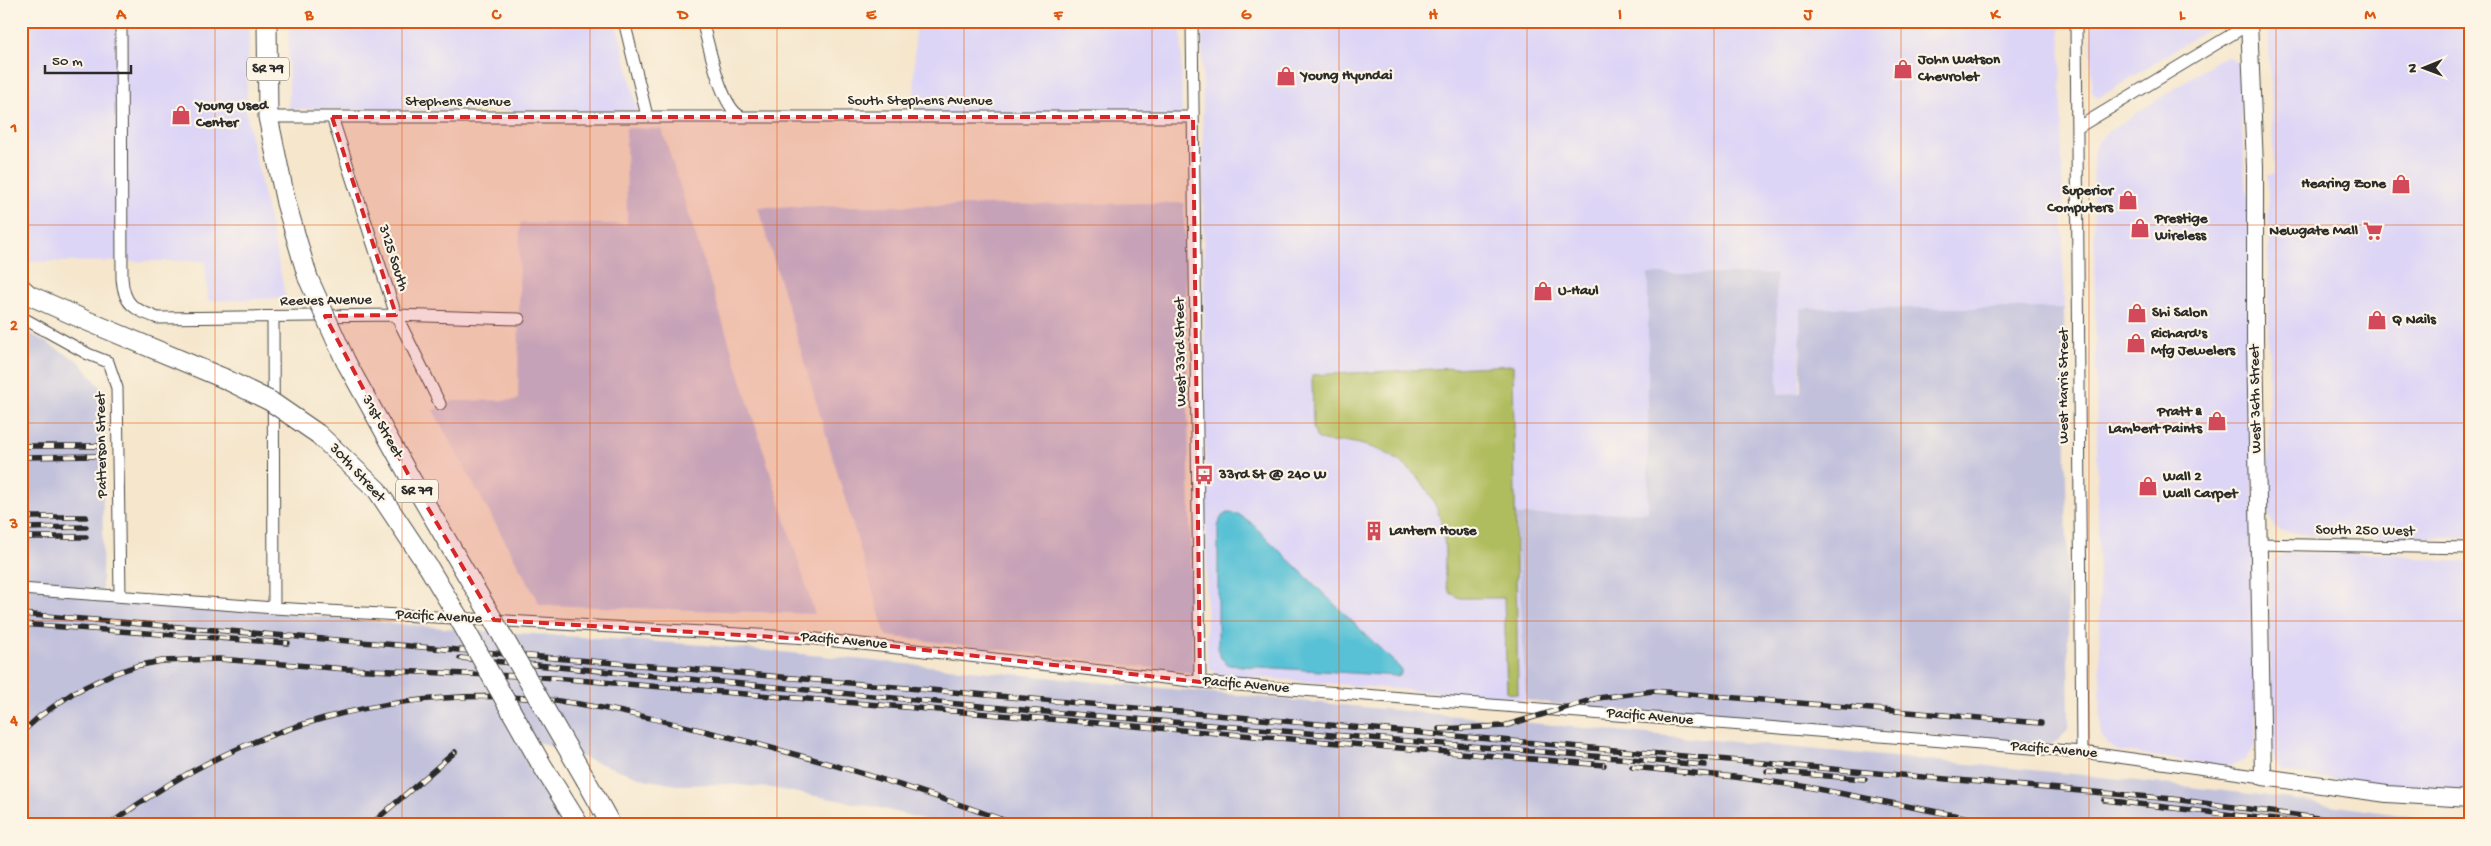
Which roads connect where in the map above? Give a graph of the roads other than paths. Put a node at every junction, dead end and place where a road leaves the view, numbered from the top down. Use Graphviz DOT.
graph roads {
  1 [pos="121,21"];
  2 [pos="267,21"];
  3 [pos="624,21"];
  4 [pos="702,21"];
  5 [pos="1192,21"];
  6 [pos="2076,21"];
  7 [pos="2249,23"];
  8 [pos="647,116"];
  9 [pos="740,116"];
  10 [pos="268,117"];
  11 [pos="332,117"];
  12 [pos="1193,117"];
  13 [pos="2077,128"];
  14 [pos="21,288"];
  15 [pos="396,315"];
  16 [pos="21,317"];
  17 [pos="274,317"];
  18 [pos="519,319"];
  19 [pos="440,404"];
  20 [pos="2259,544"];
  21 [pos="2470,548"];
  22 [pos="21,589"];
  23 [pos="120,596"];
  24 [pos="274,608"];
  25 [pos="1200,682"];
  26 [pos="2082,752"];
  27 [pos="2263,777"];
  28 [pos="2470,799"];
  29 [pos="579,825"];
  30 [pos="611,825"];
  1 -- 17 [label="street, Reeves Avenue"];
  2 -- 10 [label="main road, 31st Street / SR 79"];
  3 -- 8 [label="street"];
  4 -- 9 [label="street"];
  5 -- 12 [label="street, West 33rd Street"];
  6 -- 13 [label="street, West Harris Street"];
  7 -- 13 [label="street"];
  7 -- 20 [label="street, West 36th Street"];
  8 -- 9 [label="street, South Stephens Avenue"];
  8 -- 11 [label="street, Stephens Avenue"];
  9 -- 12 [label="street, South Stephens Avenue"];
  10 -- 11 [label="street, Stephens Avenue"];
  10 -- 30 [label="main road, 31st Street / SR 79, bridge"];
  11 -- 15 [label="street, 3125 South"];
  12 -- 25 [label="street, West 33rd Street"];
  13 -- 26 [label="street, West Harris Street"];
  14 -- 29 [label="main road, 30th Street / SR 79, bridge"];
  15 -- 17 [label="street, Reeves Avenue"];
  15 -- 18 [label="street, Reeves Avenue"];
  15 -- 19 [label="street, 3125 South"];
  16 -- 23 [label="street, Patterson Street"];
  17 -- 24 [label="street"];
  20 -- 21 [label="street, South 250 West"];
  20 -- 27 [label="street, West 36th Street"];
  22 -- 23 [label="street, Pacific Avenue"];
  23 -- 24 [label="street, Pacific Avenue"];
  24 -- 25 [label="street, Pacific Avenue"];
  25 -- 26 [label="street, Pacific Avenue"];
  26 -- 27 [label="street, Pacific Avenue"];
  27 -- 28 [label="street, Pacific Avenue"];
}
